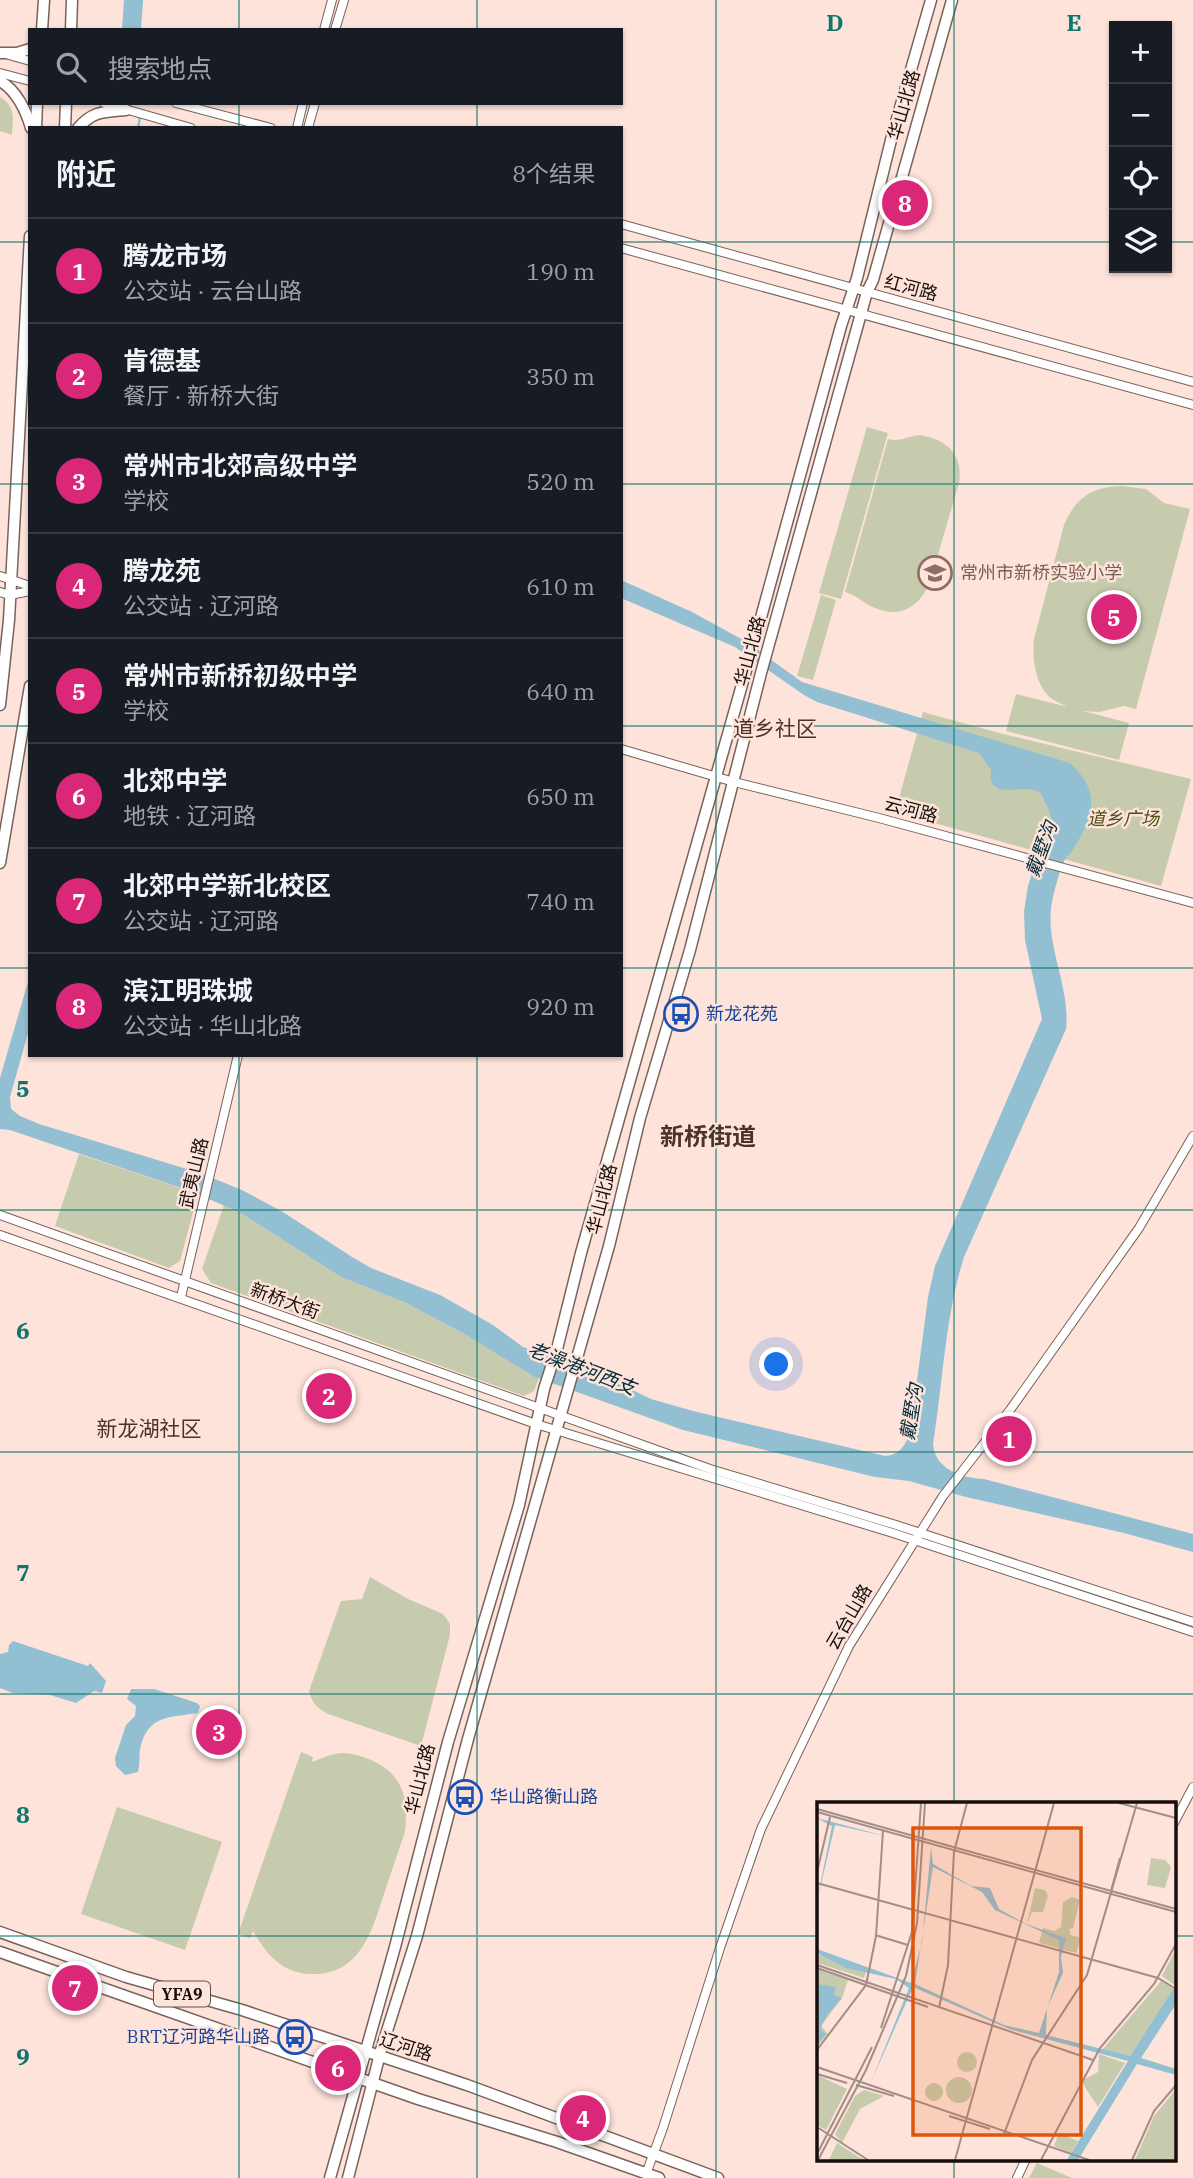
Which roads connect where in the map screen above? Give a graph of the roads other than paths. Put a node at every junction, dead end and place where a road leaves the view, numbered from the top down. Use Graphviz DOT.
graph roads {
  1 [pos="72,0"];
  2 [pos="332,0"];
  3 [pos="344,0"];
  4 [pos="931,0"];
  5 [pos="952,0"];
  6 [pos="44,5"];
  7 [pos="72,26"];
  8 [pos="41,28"];
  9 [pos="325,28"];
  10 [pos="336,28"];
  11 [pos="28,50"];
  12 [pos="1,53"];
  13 [pos="28,60"];
  14 [pos="0,73"];
  15 [pos="28,80"];
  16 [pos="0,81"];
  17 [pos="37,105"];
  18 [pos="66,105"];
  19 [pos="110,105"];
  20 [pos="184,105"];
  21 [pos="303,105"];
  22 [pos="314,105"];
  23 [pos="125,110"];
  24 [pos="32,126"];
  25 [pos="33,126"];
  26 [pos="65,126"];
  27 [pos="80,126"];
  28 [pos="184,126"];
  29 [pos="263,126"];
  30 [pos="297,126"];
  31 [pos="309,126"];
  32 [pos="623,224"];
  33 [pos="623,249"];
  34 [pos="28,264"];
  35 [pos="853,289"];
  36 [pos="867,292"];
  37 [pos="846,310"];
  38 [pos="861,315"];
  39 [pos="1193,382"];
  40 [pos="1193,405"];
  41 [pos="6,578"];
  42 [pos="28,588"];
  43 [pos="28,589"];
  44 [pos="5,593"];
  45 [pos="28,698"];
  46 [pos="0,705"];
  47 [pos="623,750"];
  48 [pos="716,777"];
  49 [pos="734,782"];
  50 [pos="0,863"];
  51 [pos="1193,903"];
  52 [pos="238,1057"];
  53 [pos="1193,1136"];
  54 [pos="0,1214"];
  55 [pos="0,1235"];
  56 [pos="186,1283"];
  57 [pos="181,1297"];
  58 [pos="539,1408"];
  59 [pos="561,1415"];
  60 [pos="536,1424"];
  61 [pos="558,1430"];
  62 [pos="917,1536"];
  63 [pos="1193,1622"];
  64 [pos="1193,1632"];
  65 [pos="1193,1787"];
  66 [pos="1176,1819"];
  67 [pos="0,1931"];
  68 [pos="0,1952"];
  69 [pos="366,2052"];
  70 [pos="379,2057"];
  71 [pos="358,2079"];
  72 [pos="373,2084"];
  73 [pos="653,2154"];
  74 [pos="1026,2160"];
  75 [pos="646,2174"];
  76 [pos="330,2178"];
  77 [pos="348,2178"];
  78 [pos="659,2178"];
  79 [pos="718,2178"];
  80 [pos="1017,2178"];
  1 -- 7 [label="main road"];
  2 -- 9 [label="street"];
  3 -- 10 [label="street"];
  4 -- 35 [label="main road, 华山北路"];
  5 -- 36 [label="main road, 华山北路"];
  6 -- 8 [label="main road"];
  11 -- 12 [label="main road"];
  12 -- 13 [label="street"];
  14 -- 15 [label="street"];
  16 -- 24 [label="main road"];
  17 -- 25 [label="main road"];
  18 -- 26 [label="main road"];
  19 -- 23 [label="street"];
  20 -- 29 [label="street"];
  21 -- 30 [label="street"];
  22 -- 31 [label="street"];
  23 -- 27 [label="main road"];
  23 -- 28 [label="street"];
  32 -- 35 [label="street, 红河路"];
  33 -- 37 [label="street"];
  34 -- 41 [label="main road"];
  35 -- 36 [label="street, 红河路"];
  35 -- 37 [label="main road, 华山北路"];
  36 -- 38 [label="main road, 华山北路"];
  36 -- 39 [label="street, 红河路"];
  37 -- 38 [label="street"];
  37 -- 48 [label="main road, 华山北路"];
  38 -- 40 [label="street"];
  38 -- 49 [label="main road, 华山北路"];
  41 -- 42 [label="street"];
  41 -- 44 [label="main road"];
  43 -- 44 [label="street"];
  44 -- 46 [label="main road"];
  45 -- 50 [label="main road"];
  47 -- 48 [label="street, 云河路"];
  48 -- 49 [label="street, 云河路"];
  48 -- 58 [label="main road, 华山北路"];
  49 -- 51 [label="street, 云河路"];
  49 -- 59 [label="main road, 华山北路"];
  52 -- 56 [label="street, 武夷山路"];
  53 -- 62 [label="street, 云台山路"];
  54 -- 56 [label="street, 新桥大街"];
  55 -- 57 [label="street, 新桥大街"];
  56 -- 57 [label="street, 武夷山路"];
  56 -- 58 [label="street, 新桥大街"];
  57 -- 60 [label="street, 新桥大街"];
  58 -- 59 [label="street, 新桥大街"];
  58 -- 60 [label="main road, 华山北路"];
  59 -- 61 [label="main road, 华山北路"];
  59 -- 62 [label="street, 新桥大街"];
  60 -- 61 [label="street, 新桥大街"];
  60 -- 69 [label="main road, 华山北路"];
  61 -- 62 [label="street, 新桥大街"];
  61 -- 70 [label="main road, 华山北路"];
  62 -- 63 [label="street"];
  62 -- 64 [label="street"];
  62 -- 73 [label="street, 云台山路"];
  65 -- 66 [label="street"];
  67 -- 69 [label="main road, 辽河路 / YFA9"];
  68 -- 71 [label="main road, YFA9"];
  69 -- 70 [label="main road, 辽河路 / YFA9"];
  69 -- 71 [label="main road, 华山北路"];
  70 -- 72 [label="main road, 华山北路"];
  70 -- 73 [label="main road, 辽河路 / YFA9"];
  71 -- 72 [label="main road, YFA9"];
  71 -- 76 [label="main road, 华山北路"];
  72 -- 75 [label="main road, YFA9"];
  72 -- 77 [label="main road, 华山北路"];
  73 -- 75 [label="street, 云台山路"];
  73 -- 79 [label="main road, 辽河路 / YFA9"];
  74 -- 80 [label="street"];
  75 -- 78 [label="main road, YFA9"];
}
